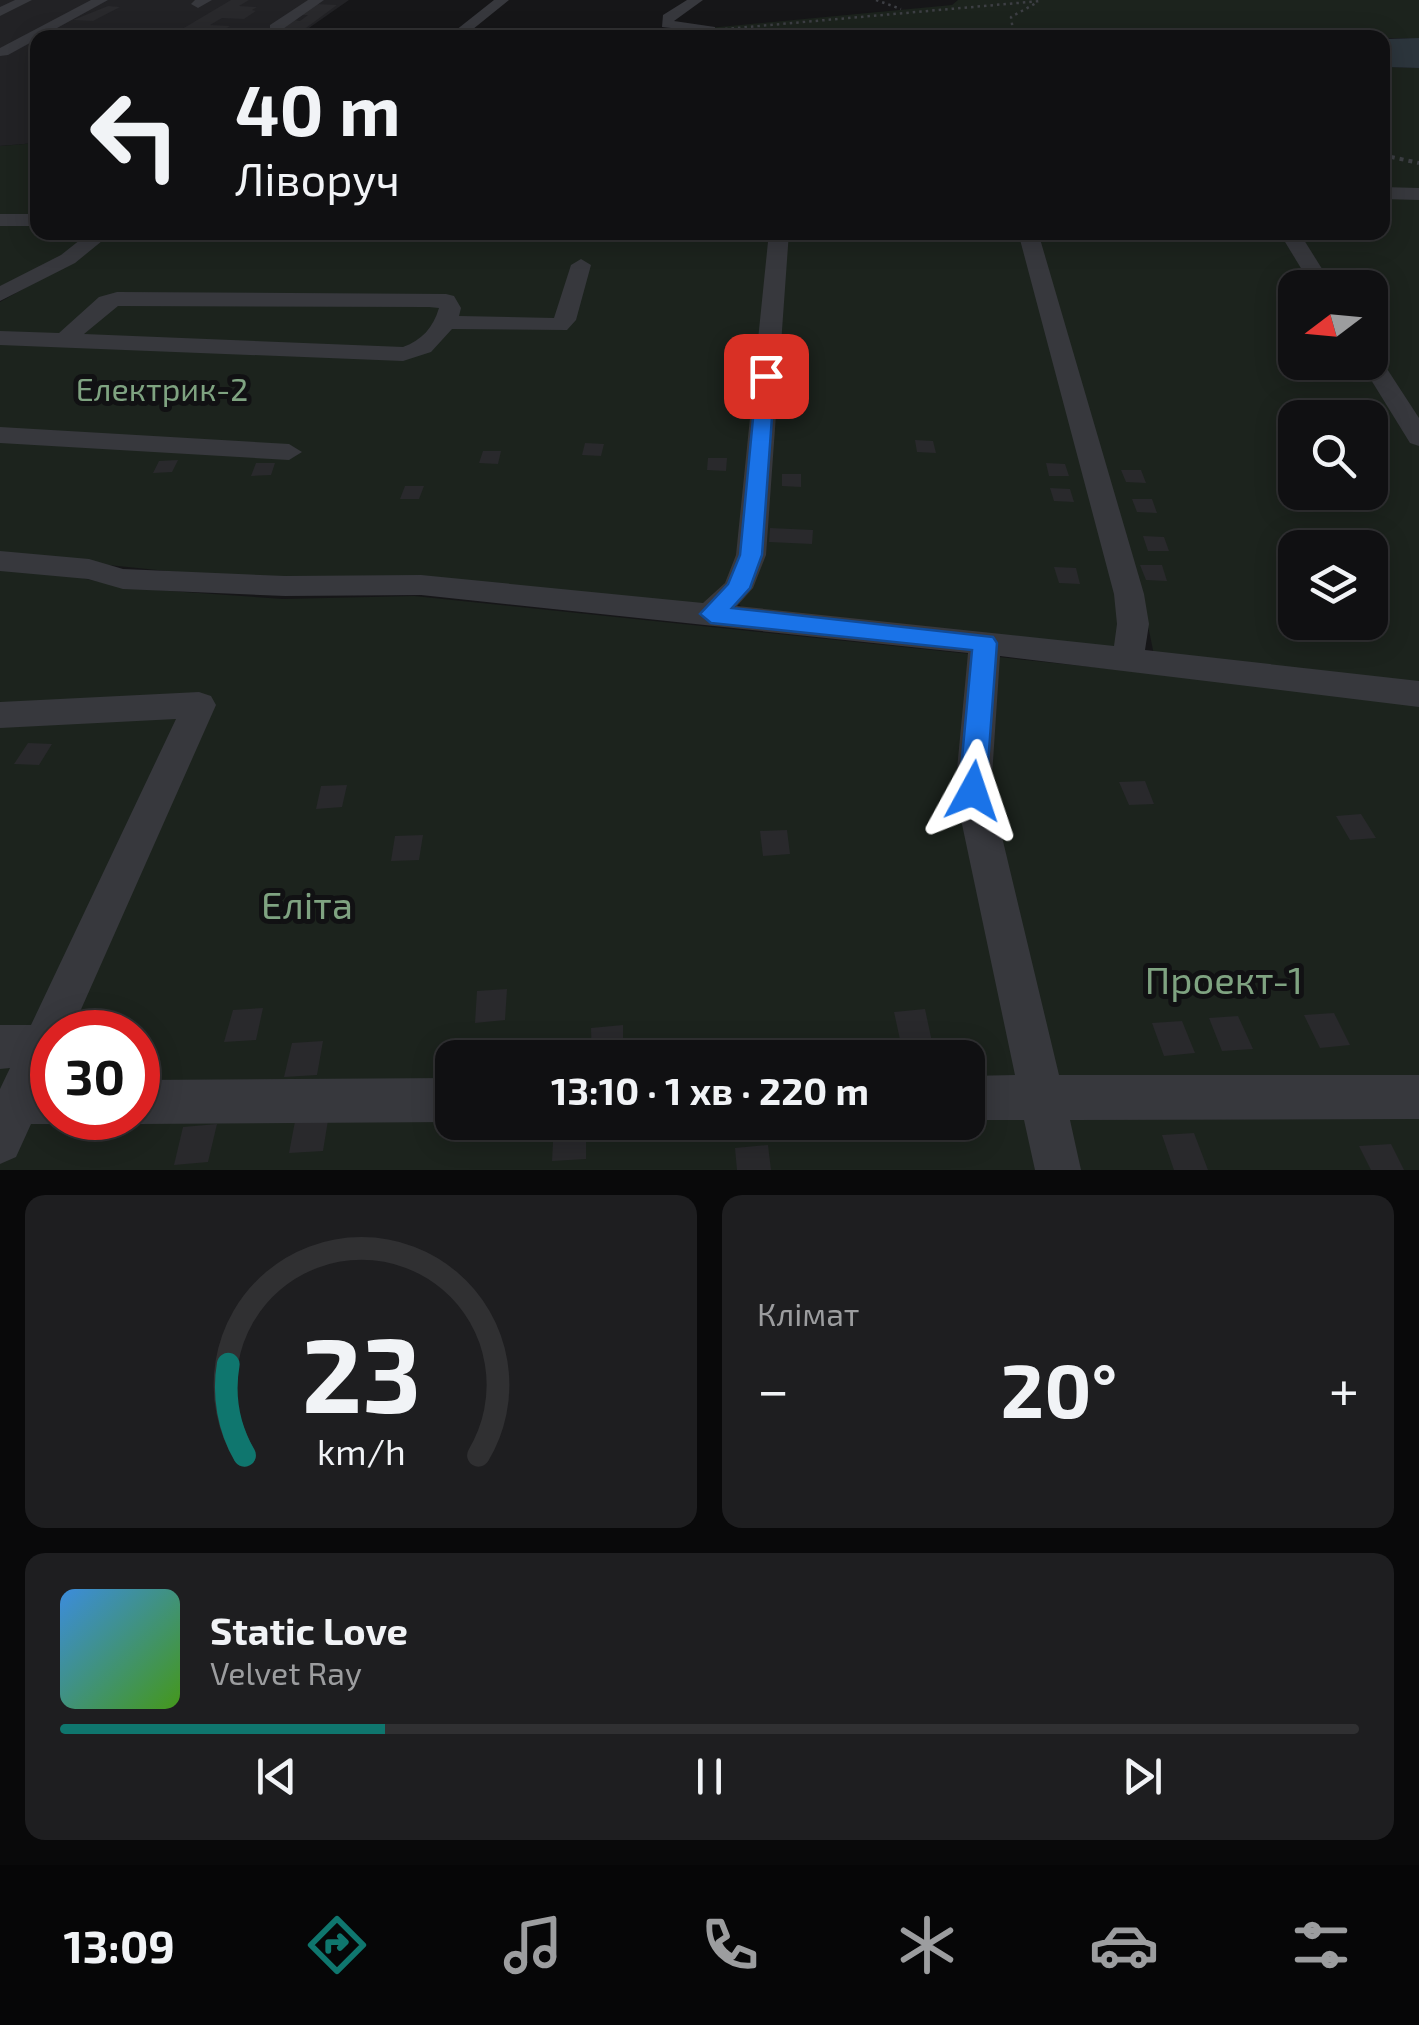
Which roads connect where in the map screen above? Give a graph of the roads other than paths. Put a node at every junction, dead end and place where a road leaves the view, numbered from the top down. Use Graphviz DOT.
graph roads {
  1 [pos="25,0"];
  2 [pos="101,0"];
  3 [pos="317,0"];
  4 [pos="502,0"];
  5 [pos="696,0"];
  6 [pos="0,12"];
  7 [pos="275,28"];
  8 [pos="44,30"];
  9 [pos="463,30"];
  10 [pos="710,30"];
  11 [pos="30,38"];
  12 [pos="3,52"];
  13 [pos="1390,193"];
  14 [pos="1419,194"];
  15 [pos="0,220"];
  16 [pos="30,220"];
  17 [pos="93,240"];
  18 [pos="777,240"];
  19 [pos="1030,240"];
  20 [pos="1294,240"];
  21 [pos="580,265"];
  22 [pos="1313,270"];
  23 [pos="0,296"];
  24 [pos="446,322"];
  25 [pos="0,338"];
  26 [pos="65,340"];
  27 [pos="1383,380"];
  28 [pos="0,435"];
  29 [pos="1419,438"];
  30 [pos="289,452"];
  31 [pos="0,561"];
  32 [pos="711,614"];
  33 [pos="985,643"];
  34 [pos="1128,659"];
  35 [pos="1419,694"];
  36 [pos="0,716"];
  37 [pos="21,1047"];
  38 [pos="1419,1097"];
  39 [pos="985,1098"];
  40 [pos="1040,1098"];
  41 [pos="435,1100"];
  42 [pos="160,1102"];
  43 [pos="23,1115"];
  44 [pos="1058,1170"];
  1 -- 6 [label="street"];
  2 -- 8 [label="street"];
  3 -- 7 [label="street"];
  4 -- 9 [label="street"];
  5 -- 10 [label="street"];
  11 -- 12 [label="street"];
  13 -- 14 [label="street"];
  15 -- 16 [label="street"];
  17 -- 23 [label="street"];
  18 -- 32 [label="street"];
  19 -- 34 [label="street"];
  20 -- 22 [label="street"];
  21 -- 24 [label="street"];
  24 -- 26 [label="street"];
  24 -- 26 [label="street"];
  25 -- 26 [label="street"];
  27 -- 29 [label="street"];
  28 -- 30 [label="street"];
  31 -- 32 [label="street"];
  32 -- 33 [label="street"];
  33 -- 34 [label="street"];
  33 -- 40 [label="street"];
  34 -- 35 [label="street"];
  36 -- 37 [label="street"];
  37 -- 43 [label="street"];
  38 -- 40 [label="street"];
  39 -- 40 [label="street"];
  40 -- 44 [label="street"];
  41 -- 42 [label="street"];
}
